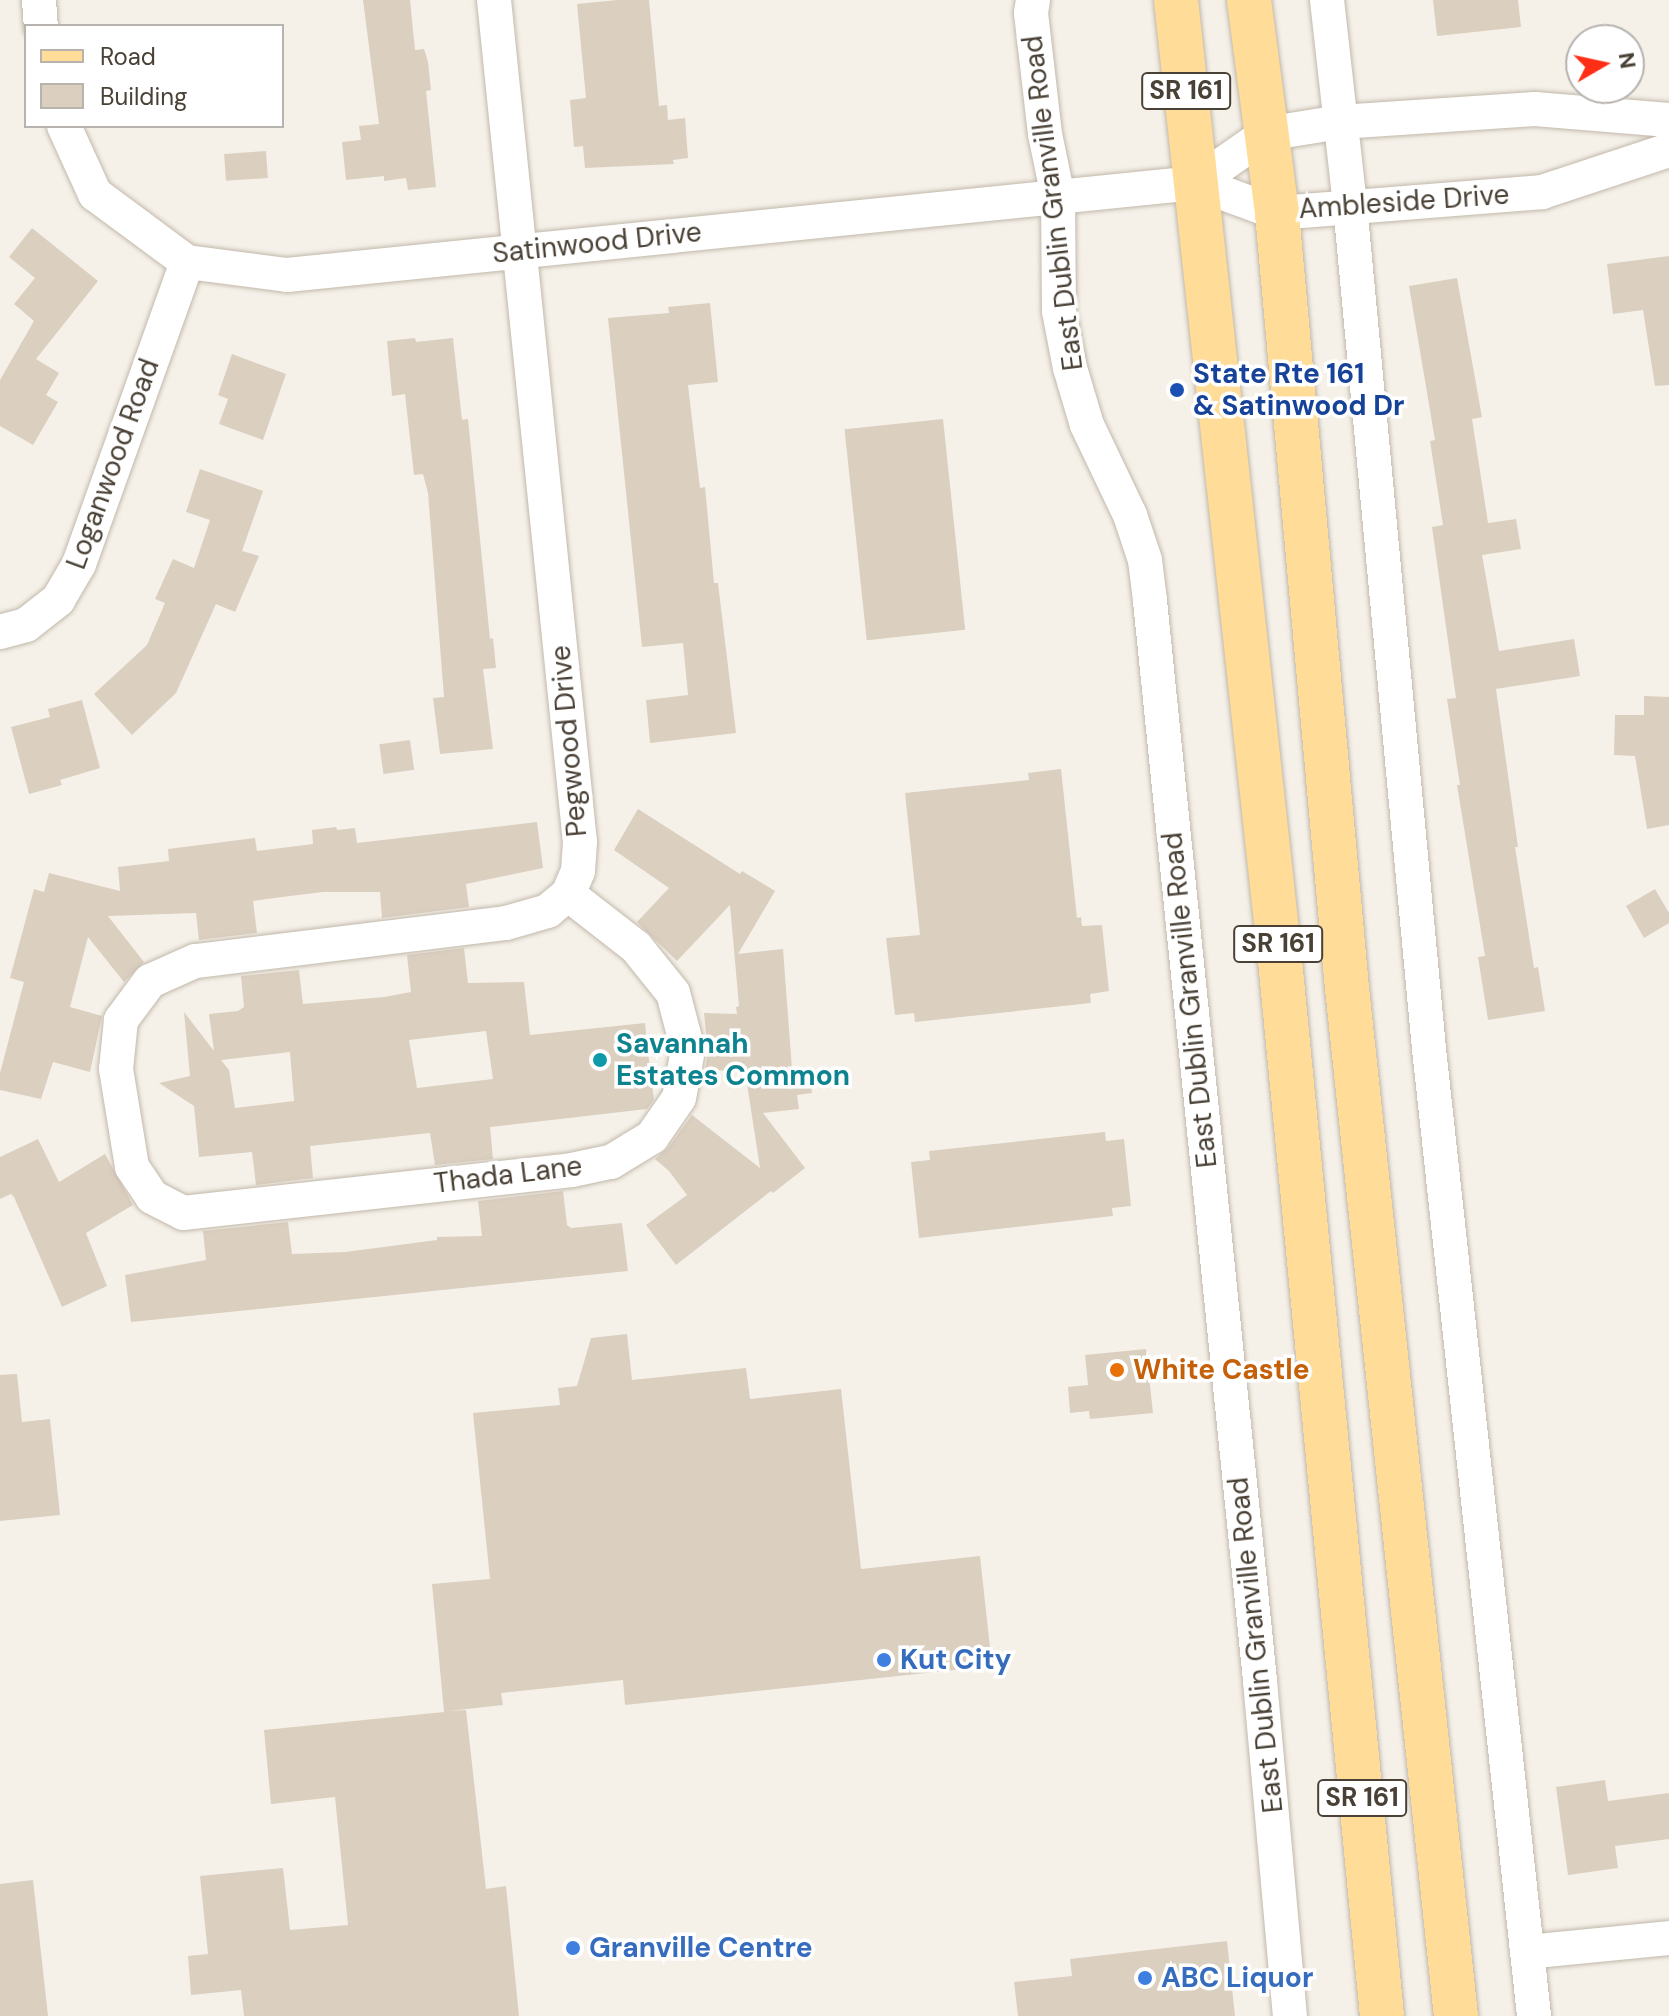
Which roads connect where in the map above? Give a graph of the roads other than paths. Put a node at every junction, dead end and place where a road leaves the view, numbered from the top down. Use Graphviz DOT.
graph roads {
  1 [pos="39,0"];
  2 [pos="494,0"];
  3 [pos="1033,0"];
  4 [pos="1176,0"];
  5 [pos="1249,0"];
  6 [pos="1327,0"];
  7 [pos="41,24"];
  8 [pos="1669,120"];
  9 [pos="1340,122"];
  10 [pos="65,128"];
  11 [pos="1266,134"];
  12 [pos="1669,150"];
  13 [pos="1196,183"];
  14 [pos="1058,197"];
  15 [pos="1350,205"];
  16 [pos="1277,213"];
  17 [pos="520,251"];
  18 [pos="187,262"];
  19 [pos="0,632"];
  20 [pos="568,894"];
  21 [pos="1669,1938"];
  22 [pos="1527,1952"];
  23 [pos="1290,2016"];
  24 [pos="1382,2016"];
  25 [pos="1456,2016"];
  26 [pos="1534,2016"];
  1 -- 7 [label="street"];
  2 -- 17 [label="street, Pegwood Drive"];
  3 -- 14 [label="street, East Dublin Granville Road"];
  4 -- 13 [label="main road, SR 161"];
  5 -- 11 [label="main road, SR 161"];
  6 -- 9 [label="street"];
  8 -- 9 [label="street"];
  9 -- 11 [label="street"];
  9 -- 15 [label="street"];
  10 -- 18 [label="street, Satinwood Drive"];
  11 -- 13 [label="street"];
  11 -- 16 [label="main road, SR 161"];
  12 -- 15 [label="street, Ambleside Drive"];
  13 -- 14 [label="street, Satinwood Drive"];
  13 -- 16 [label="street, Ambleside Drive"];
  13 -- 24 [label="main road, SR 161"];
  14 -- 17 [label="street, Satinwood Drive"];
  14 -- 23 [label="street, East Dublin Granville Road"];
  15 -- 16 [label="street, Ambleside Drive"];
  15 -- 22 [label="street"];
  16 -- 25 [label="main road, SR 161"];
  17 -- 18 [label="street, Satinwood Drive"];
  17 -- 20 [label="street, Pegwood Drive"];
  18 -- 19 [label="street, Loganwood Road"];
  20 -- 20 [label="street, Thada Lane"];
  21 -- 22 [label="street"];
  22 -- 26 [label="street"];
}
